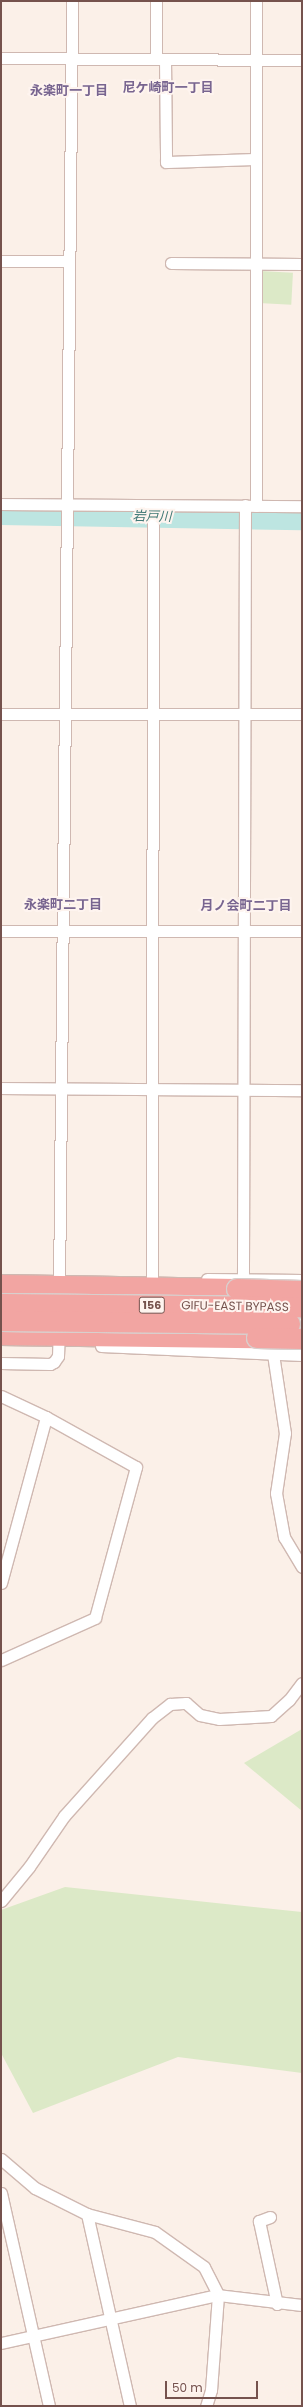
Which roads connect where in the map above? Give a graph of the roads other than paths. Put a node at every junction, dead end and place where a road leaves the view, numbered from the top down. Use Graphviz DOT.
graph roads {
  1 [pos="72,1"];
  2 [pos="156,1"];
  3 [pos="256,1"];
  4 [pos="1,58"];
  5 [pos="71,58"];
  6 [pos="160,59"];
  7 [pos="256,60"];
  8 [pos="302,60"];
  9 [pos="256,159"];
  10 [pos="1,261"];
  11 [pos="69,261"];
  12 [pos="171,263"];
  13 [pos="256,263"];
  14 [pos="302,264"];
  15 [pos="1,504"];
  16 [pos="67,504"];
  17 [pos="249,506"];
  18 [pos="302,506"];
  19 [pos="153,507"];
  20 [pos="1,714"];
  21 [pos="65,714"];
  22 [pos="153,714"];
  23 [pos="245,714"];
  24 [pos="302,714"];
  25 [pos="1,931"];
  26 [pos="63,931"];
  27 [pos="152,931"];
  28 [pos="244,931"];
  29 [pos="302,931"];
  30 [pos="1,1088"];
  31 [pos="61,1088"];
  32 [pos="152,1089"];
  33 [pos="243,1090"];
  34 [pos="302,1090"];
  35 [pos="152,1278"];
  36 [pos="302,1280"];
  37 [pos="240,1284"];
  38 [pos="1,1285"];
  39 [pos="59,1285"];
  40 [pos="302,1291"];
  41 [pos="1,1304"];
  42 [pos="302,1307"];
  43 [pos="1,1321"];
  44 [pos="302,1324"];
  45 [pos="1,1335"];
  46 [pos="58,1336"];
  47 [pos="302,1339"];
  48 [pos="273,1354"];
  49 [pos="302,1355"];
  50 [pos="1,1363"];
  51 [pos="1,1396"];
  52 [pos="46,1417"];
  53 [pos="302,1567"];
  54 [pos="1,1584"];
  55 [pos="1,1660"];
  56 [pos="302,1682"];
  57 [pos="1,1901"];
  58 [pos="1,2159"];
  59 [pos="1,2194"];
  60 [pos="88,2214"];
  61 [pos="270,2217"];
  62 [pos="218,2295"];
  63 [pos="277,2304"];
  64 [pos="302,2304"];
  65 [pos="109,2320"];
  66 [pos="34,2336"];
  67 [pos="1,2343"];
  68 [pos="49,2406"];
  69 [pos="130,2406"];
  70 [pos="206,2406"];
  1 -- 5 [label="street"];
  2 -- 6 [label="street"];
  3 -- 7 [label="street"];
  4 -- 5 [label="street"];
  5 -- 6 [label="street"];
  5 -- 11 [label="street"];
  6 -- 7 [label="street"];
  6 -- 9 [label="street"];
  7 -- 8 [label="street"];
  7 -- 9 [label="street"];
  9 -- 13 [label="street"];
  10 -- 11 [label="street"];
  11 -- 16 [label="street"];
  12 -- 13 [label="street"];
  13 -- 14 [label="street"];
  13 -- 17 [label="street"];
  15 -- 16 [label="street"];
  16 -- 19 [label="street"];
  16 -- 21 [label="street"];
  17 -- 18 [label="street"];
  17 -- 19 [label="street"];
  17 -- 23 [label="street"];
  19 -- 22 [label="street"];
  20 -- 21 [label="street"];
  21 -- 22 [label="street"];
  21 -- 26 [label="street"];
  22 -- 23 [label="street"];
  22 -- 27 [label="street"];
  23 -- 24 [label="street"];
  23 -- 28 [label="street"];
  25 -- 26 [label="street"];
  26 -- 27 [label="street"];
  26 -- 31 [label="street"];
  27 -- 28 [label="street"];
  27 -- 32 [label="street"];
  28 -- 29 [label="street"];
  28 -- 33 [label="street"];
  30 -- 31 [label="street"];
  31 -- 32 [label="street"];
  31 -- 39 [label="street"];
  32 -- 33 [label="street"];
  32 -- 35 [label="street"];
  33 -- 34 [label="street"];
  33 -- 37 [label="street"];
  35 -- 37 [label="street"];
  35 -- 39 [label="street"];
  36 -- 37 [label="street"];
  37 -- 39 [label="highway, 156"];
  37 -- 40 [label="highway, 156, bridge"];
  37 -- 48 [label="street"];
  38 -- 39 [label="highway, 156"];
  39 -- 46 [label="street"];
  41 -- 42 [label="highway, GIFU-EAST BYPASS / 156, bridge"];
  43 -- 44 [label="highway, GIFU-EAST BYPASS / 156, bridge"];
  45 -- 46 [label="highway"];
  46 -- 47 [label="highway, bridge"];
  46 -- 48 [label="street"];
  46 -- 50 [label="street"];
  48 -- 49 [label="street"];
  48 -- 53 [label="street"];
  51 -- 52 [label="street"];
  52 -- 54 [label="street"];
  52 -- 55 [label="street"];
  56 -- 57 [label="street"];
  58 -- 60 [label="street"];
  59 -- 66 [label="street"];
  60 -- 62 [label="street"];
  60 -- 65 [label="street"];
  61 -- 63 [label="street"];
  62 -- 63 [label="street"];
  62 -- 65 [label="street"];
  62 -- 70 [label="street"];
  63 -- 64 [label="street"];
  65 -- 66 [label="street"];
  65 -- 69 [label="street"];
  66 -- 67 [label="street"];
  66 -- 68 [label="street"];
}
